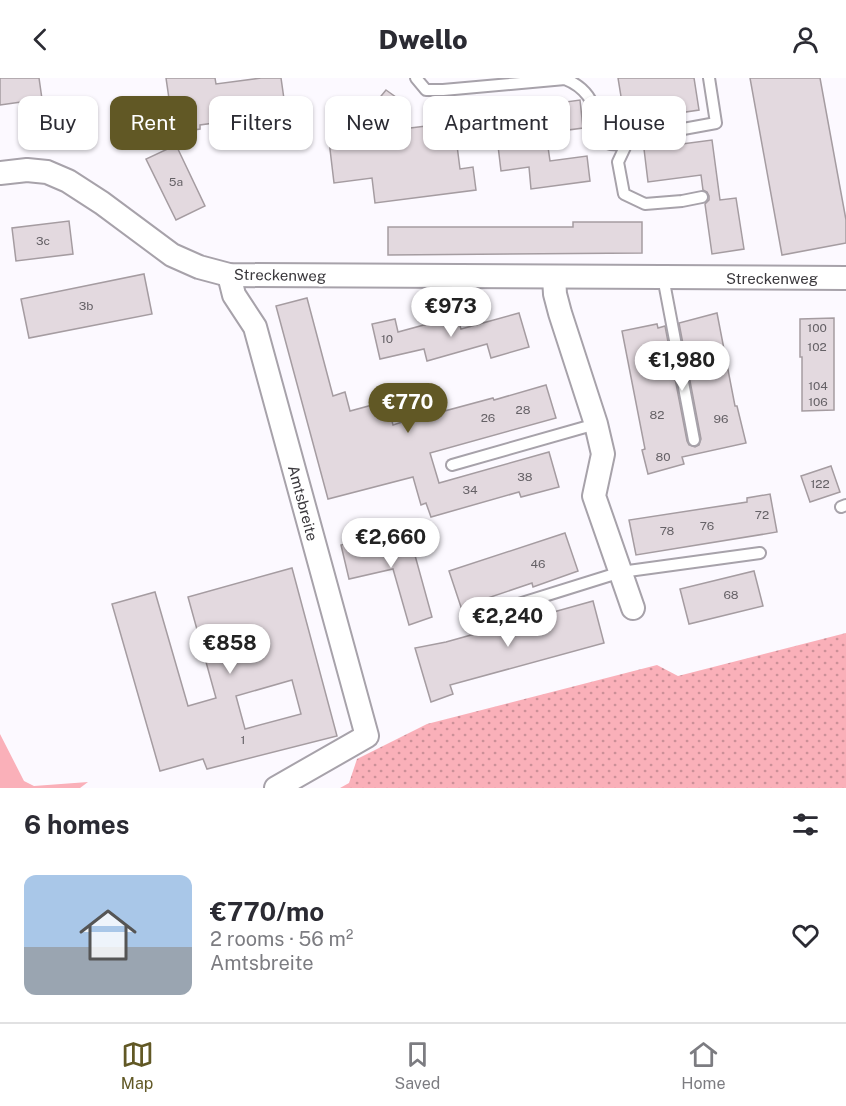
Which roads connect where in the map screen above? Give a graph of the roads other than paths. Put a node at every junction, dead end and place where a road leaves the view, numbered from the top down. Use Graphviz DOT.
graph roads {
  1 [pos="416,78"];
  2 [pos="709,78"];
  3 [pos="588,96"];
  4 [pos="686,128"];
  5 [pos="624,150"];
  6 [pos="0,173"];
  7 [pos="702,197"];
  8 [pos="229,275"];
  9 [pos="554,277"];
  10 [pos="663,277"];
  11 [pos="846,278"];
  12 [pos="596,424"];
  13 [pos="694,440"];
  14 [pos="452,465"];
  15 [pos="760,553"];
  16 [pos="621,572"];
  17 [pos="633,608"];
  18 [pos="474,618"];
  19 [pos="276,788"];
  1 -- 3 [label="lane"];
  2 -- 4 [label="lane"];
  5 -- 7 [label="lane"];
  6 -- 8 [label="street, Streckenweg"];
  8 -- 9 [label="street, Streckenweg"];
  8 -- 19 [label="street, Amtsbreite"];
  9 -- 10 [label="street, Streckenweg"];
  9 -- 12 [label="street"];
  10 -- 11 [label="street, Streckenweg"];
  10 -- 13 [label="lane"];
  12 -- 14 [label="lane"];
  12 -- 16 [label="street"];
  15 -- 16 [label="lane"];
  16 -- 17 [label="street"];
  16 -- 18 [label="lane"];
}
